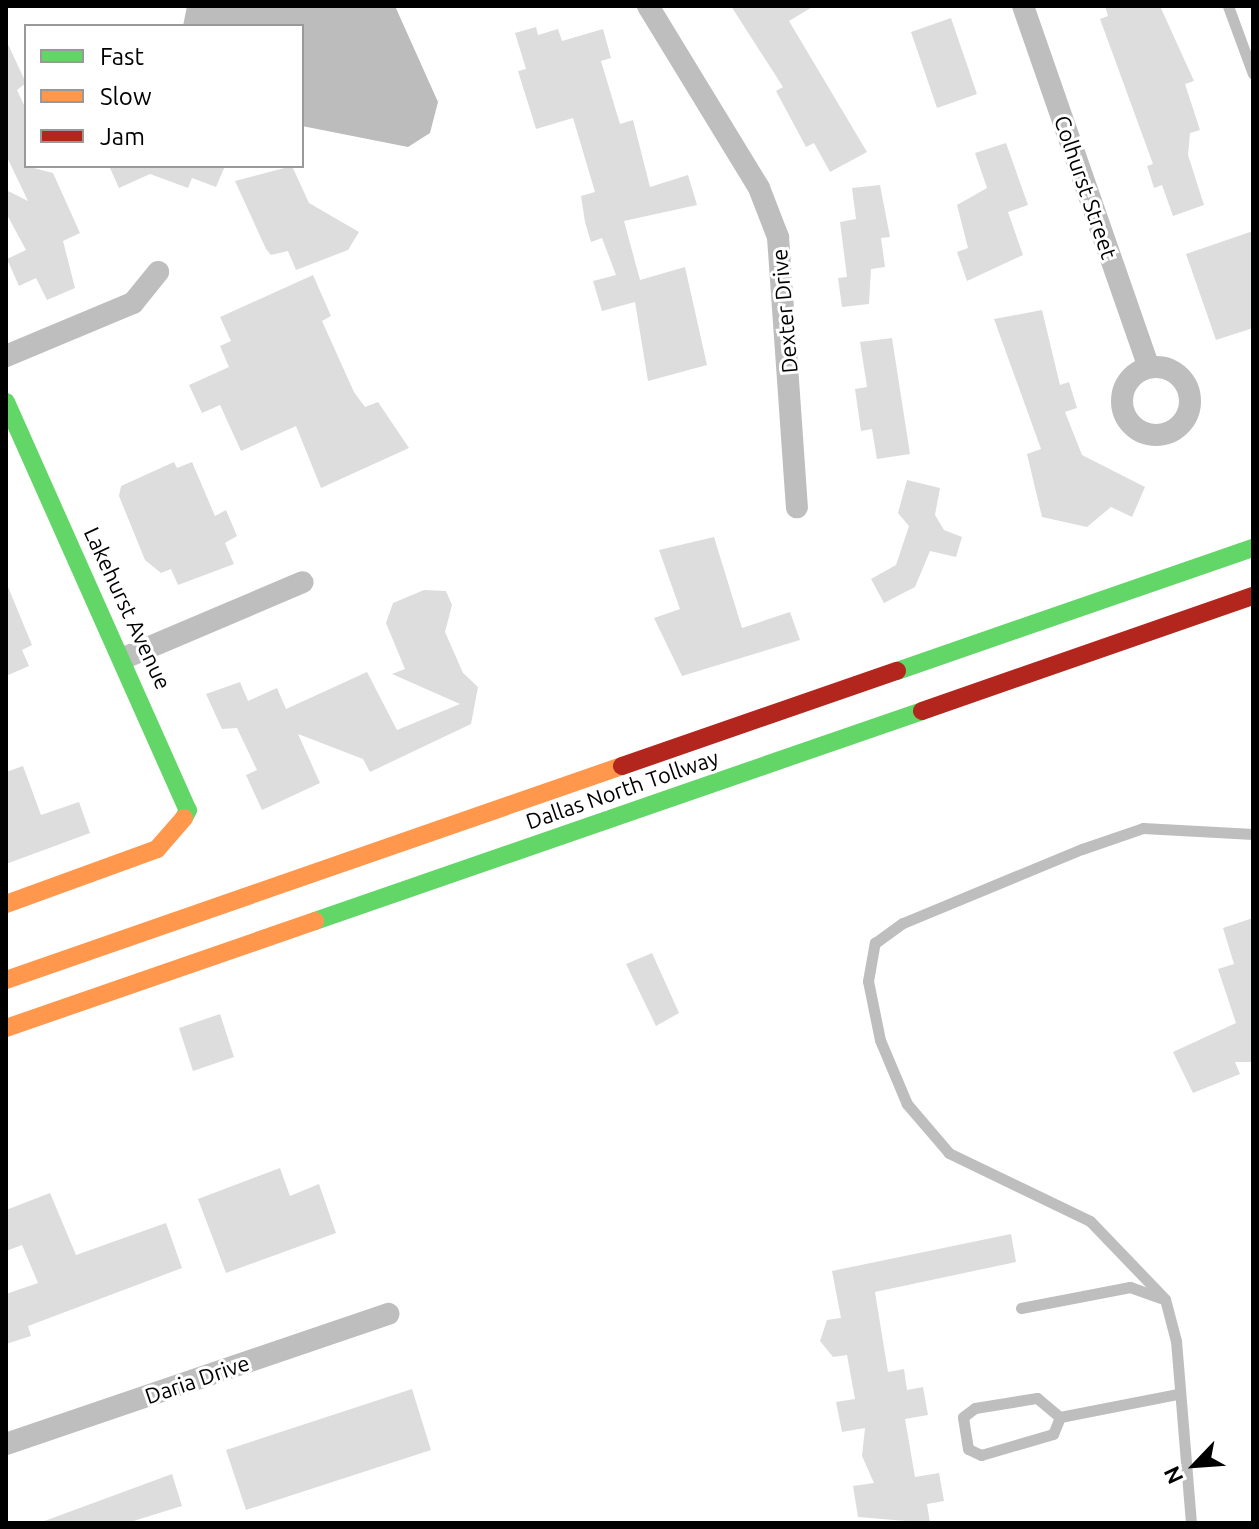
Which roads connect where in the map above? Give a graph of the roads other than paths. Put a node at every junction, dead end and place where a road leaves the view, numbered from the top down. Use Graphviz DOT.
graph roads {
  1 [pos="648,6"];
  2 [pos="1023,6"];
  3 [pos="1228,6"];
  4 [pos="1253,74"];
  5 [pos="158,272"];
  6 [pos="6,356"];
  7 [pos="1149,367"];
  8 [pos="6,402"];
  9 [pos="797,507"];
  10 [pos="1253,548"];
  11 [pos="303,582"];
  12 [pos="1253,596"];
  13 [pos="124,658"];
  14 [pos="1253,834"];
  15 [pos="6,904"];
  16 [pos="6,980"];
  17 [pos="6,1028"];
  18 [pos="1165,1299"];
  19 [pos="1021,1308"];
  20 [pos="388,1314"];
  21 [pos="1177,1394"];
  22 [pos="1060,1417"];
  23 [pos="6,1444"];
  24 [pos="1191,1523"];
  1 -- 9 [label="street, Dexter Drive"];
  2 -- 7 [label="street, Colhurst Street"];
  3 -- 4 [label="lane"];
  5 -- 6 [label="street"];
  8 -- 13 [label="main road, Lakehurst Avenue"];
  10 -- 16 [label="main road, Dallas North Tollway"];
  11 -- 13 [label="street"];
  12 -- 17 [label="main road, Dallas North Tollway"];
  13 -- 15 [label="main road, Lakehurst Avenue"];
  14 -- 18 [label="lane"];
  18 -- 19 [label="lane"];
  18 -- 21 [label="lane"];
  20 -- 23 [label="street, Daria Drive"];
  21 -- 22 [label="lane"];
  21 -- 24 [label="lane"];
  22 -- 22 [label="lane"];
}
